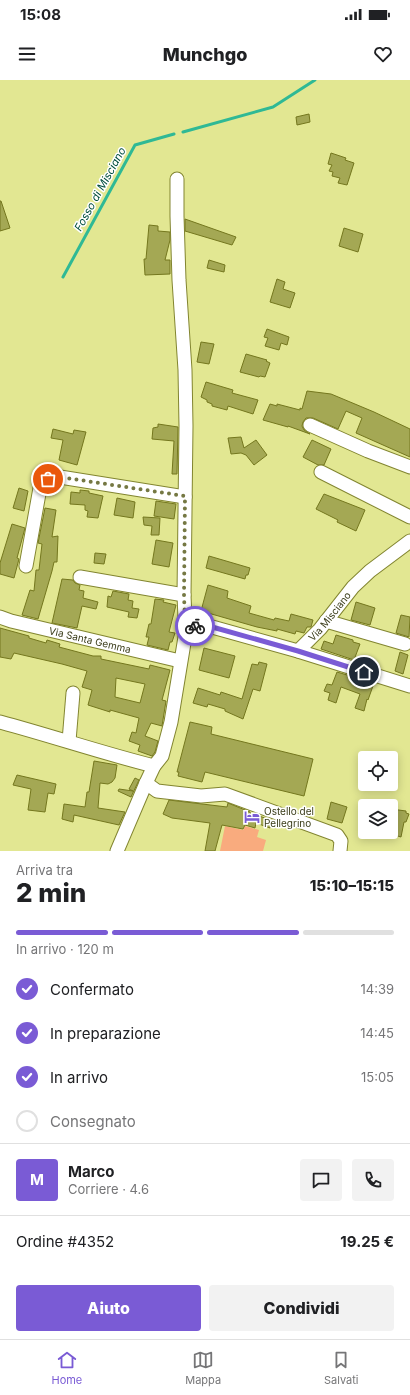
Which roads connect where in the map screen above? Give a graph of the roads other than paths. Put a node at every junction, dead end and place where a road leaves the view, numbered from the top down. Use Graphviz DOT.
graph roads {
  1 [pos="177,179"];
  2 [pos="310,425"];
  3 [pos="410,467"];
  4 [pos="321,472"];
  5 [pos="185,496"];
  6 [pos="410,517"];
  7 [pos="410,540"];
  8 [pos="26,566"];
  9 [pos="80,577"];
  10 [pos="184,596"];
  11 [pos="0,617"];
  12 [pos="326,621"];
  13 [pos="189,627"];
  14 [pos="405,644"];
  15 [pos="298,651"];
  16 [pos="180,662"];
  17 [pos="410,686"];
  18 [pos="73,693"];
  19 [pos="0,722"];
  20 [pos="69,742"];
  21 [pos="154,766"];
  22 [pos="146,783"];
  23 [pos="117,851"];
  24 [pos="340,851"];
  1 -- 5 [label="street"];
  2 -- 3 [label="street"];
  4 -- 6 [label="street"];
  5 -- 8 [label="street"];
  5 -- 10 [label="street"];
  7 -- 12 [label="street, Via Misciano"];
  9 -- 10 [label="street"];
  10 -- 13 [label="street"];
  11 -- 16 [label="street, Via Santa Gemma"];
  12 -- 14 [label="street"];
  12 -- 15 [label="street, Via Misciano"];
  13 -- 15 [label="street"];
  13 -- 16 [label="street"];
  15 -- 17 [label="street"];
  16 -- 21 [label="street"];
  18 -- 20 [label="street"];
  19 -- 20 [label="street"];
  20 -- 21 [label="street"];
  21 -- 22 [label="street"];
  22 -- 23 [label="street"];
  22 -- 24 [label="street"];
}
